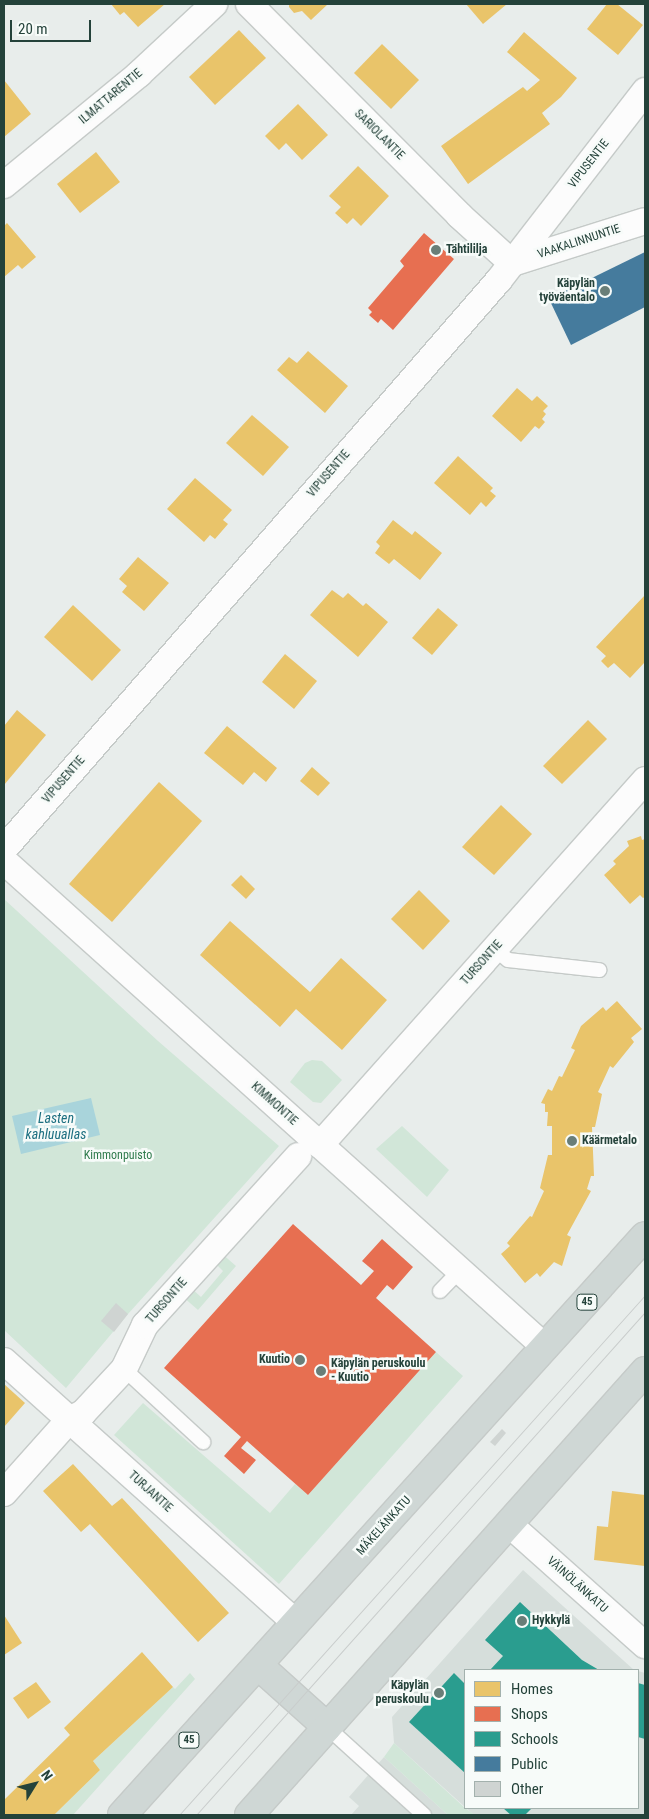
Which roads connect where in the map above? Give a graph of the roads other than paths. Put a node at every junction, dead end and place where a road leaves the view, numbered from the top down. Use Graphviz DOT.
graph roads {
  1 [pos="214,4"];
  2 [pos="250,4"];
  3 [pos="645,91"];
  4 [pos="4,185"];
  5 [pos="645,221"];
  6 [pos="512,263"];
  7 [pos="645,780"];
  8 [pos="4,850"];
  9 [pos="4,861"];
  10 [pos="494,950"];
  11 [pos="599,970"];
  12 [pos="309,1151"];
  13 [pos="645,1236"];
  14 [pos="459,1271"];
  15 [pos="440,1291"];
  16 [pos="545,1348"];
  17 [pos="4,1361"];
  18 [pos="124,1369"];
  19 [pos="645,1371"];
  20 [pos="70,1420"];
  21 [pos="203,1442"];
  22 [pos="4,1493"];
  23 [pos="509,1524"];
  24 [pos="296,1623"];
  25 [pos="645,1645"];
  26 [pos="258,1665"];
  27 [pos="327,1727"];
  28 [pos="122,1815"];
  29 [pos="249,1815"];
  30 [pos="424,1815"];
  1 -- 4 [label="street, ILMATTARENTIE"];
  2 -- 6 [label="street, SARIOLANTIE"];
  3 -- 6 [label="street, VIPUSENTIE"];
  5 -- 6 [label="street, VAAKALINNUNTIE"];
  6 -- 8 [label="street, VIPUSENTIE"];
  7 -- 10 [label="street, TURSONTIE"];
  9 -- 12 [label="street, KIMMONTIE"];
  10 -- 11 [label="lane"];
  10 -- 12 [label="street, TURSONTIE"];
  12 -- 14 [label="street, KIMMONTIE"];
  12 -- 18 [label="street, TURSONTIE"];
  13 -- 16 [label="main road, MÄKELÄNKATU / 45"];
  14 -- 15 [label="lane"];
  14 -- 16 [label="street, KIMMONTIE"];
  16 -- 24 [label="main road, MÄKELÄNKATU / 45"];
  17 -- 20 [label="street, TURJANTIE"];
  18 -- 20 [label="street, TURSONTIE"];
  18 -- 21 [label="lane"];
  19 -- 23 [label="main road"];
  20 -- 22 [label="street, TURSONTIE"];
  20 -- 24 [label="street, TURJANTIE"];
  23 -- 25 [label="street, VÄINÖLÄNKATU"];
  23 -- 27 [label="main road"];
  24 -- 26 [label="main road, MÄKELÄNKATU / 45"];
  26 -- 27 [label="main road"];
  26 -- 28 [label="main road, MÄKELÄNKATU / 45"];
  27 -- 29 [label="main road"];
  27 -- 30 [label="lane"];
}
